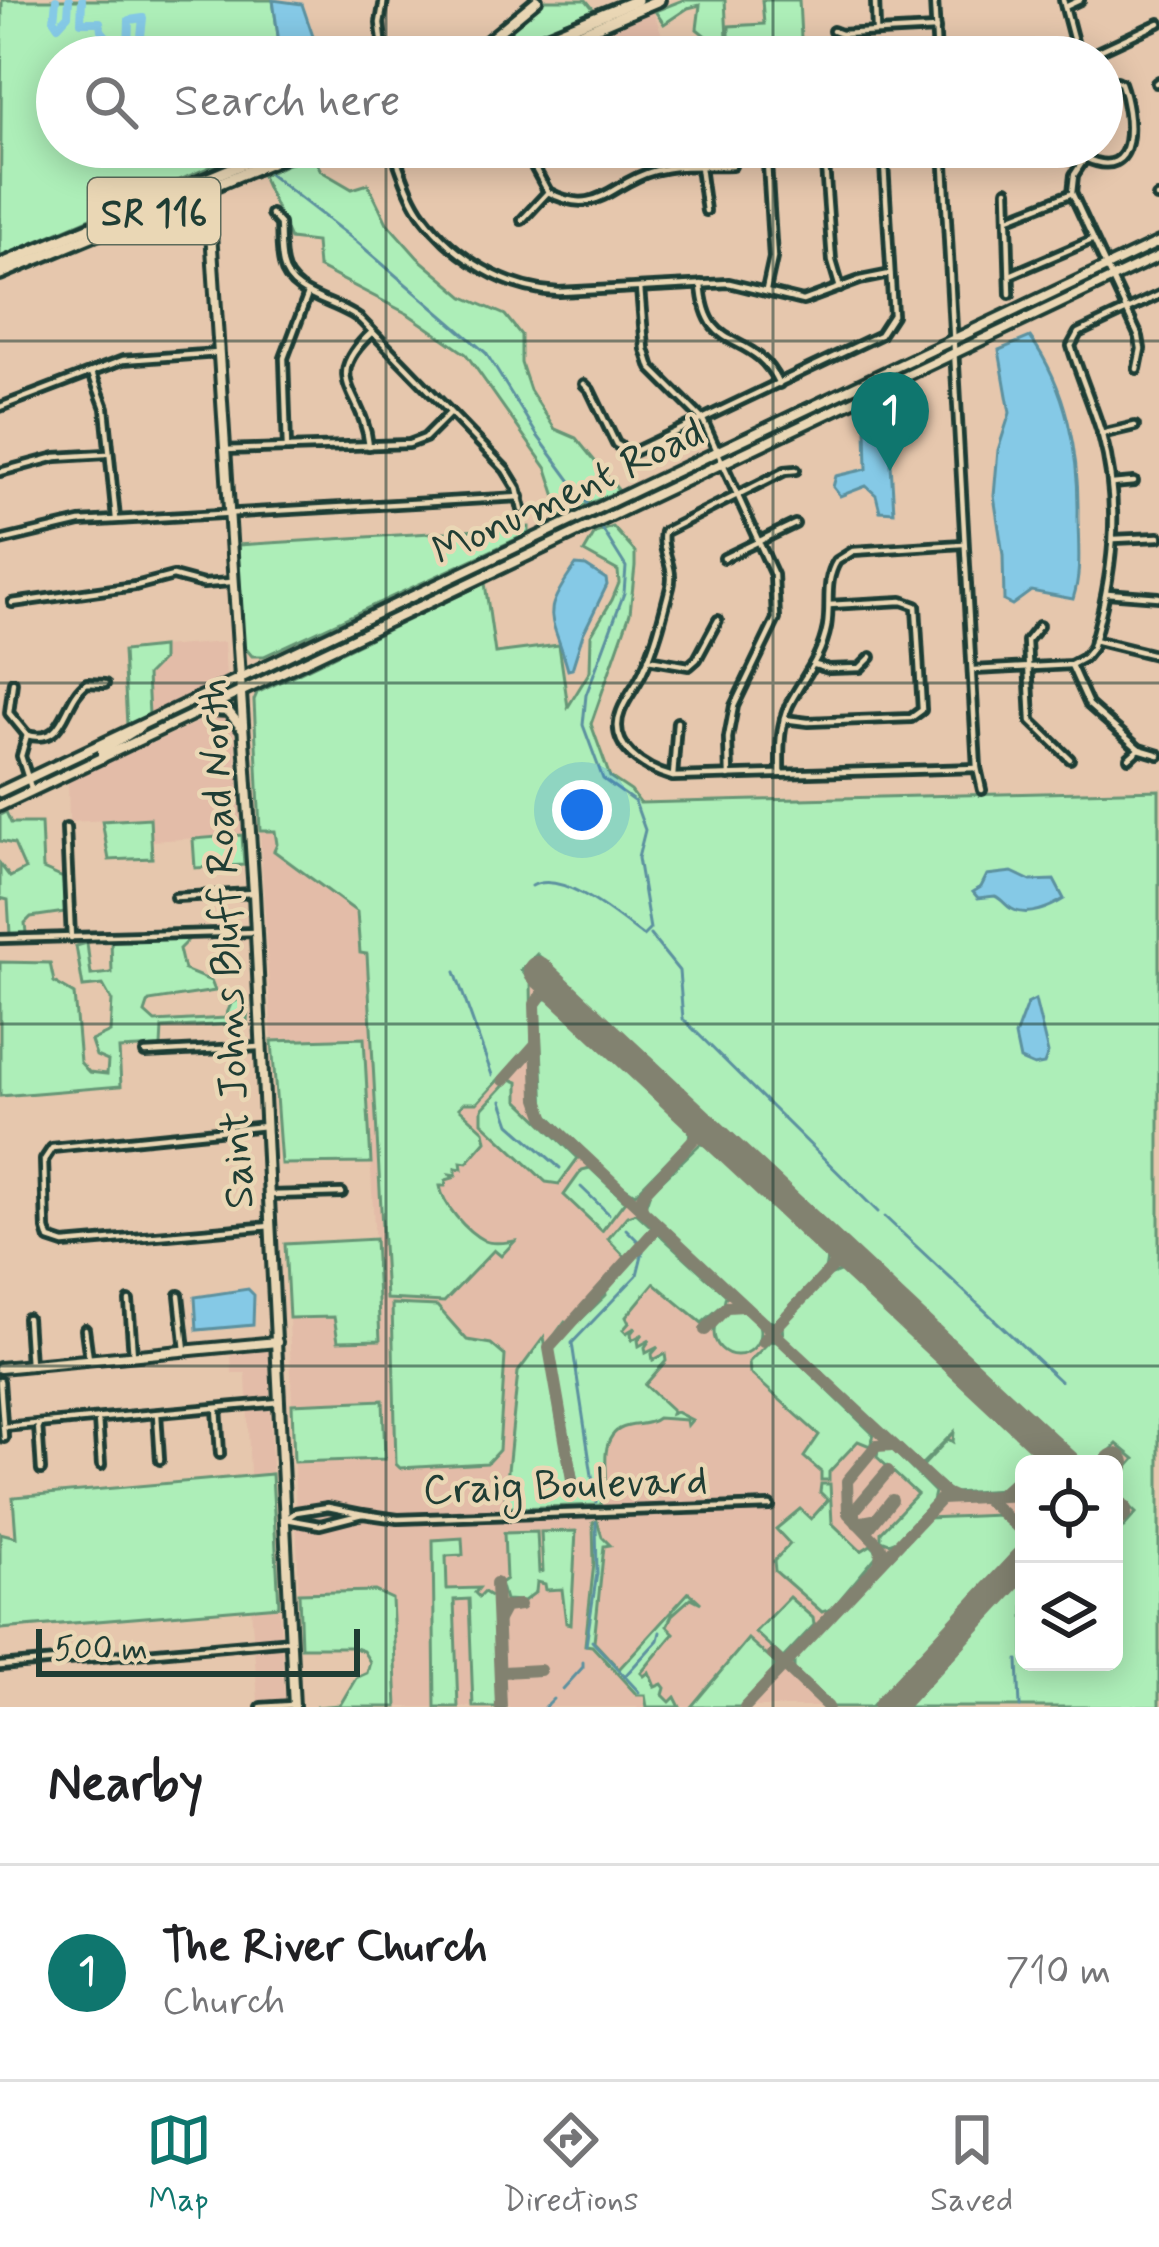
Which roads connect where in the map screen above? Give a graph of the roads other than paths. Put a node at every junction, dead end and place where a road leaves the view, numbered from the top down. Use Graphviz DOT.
graph roads {
  1 [pos="384,0"];
  2 [pos="537,0"];
  3 [pos="637,0"];
  4 [pos="659,0"];
  5 [pos="875,0"];
  6 [pos="934,0"];
  7 [pos="1080,0"];
  8 [pos="1064,3"];
  9 [pos="612,9"];
  10 [pos="1159,23"];
  11 [pos="936,29"];
  12 [pos="833,31"];
  13 [pos="877,32"];
  14 [pos="382,36"];
  15 [pos="494,36"];
  16 [pos="548,36"];
  17 [pos="563,36"];
  18 [pos="936,36"];
  19 [pos="1075,36"];
  20 [pos="1123,39"];
  21 [pos="1123,92"];
  22 [pos="1123,149"];
  23 [pos="239,168"];
  24 [pos="249,168"];
  25 [pos="401,168"];
  26 [pos="535,168"];
  27 [pos="690,168"];
  28 [pos="700,168"];
  29 [pos="767,168"];
  30 [pos="825,168"];
  31 [pos="884,168"];
  32 [pos="942,168"];
  33 [pos="1079,168"];
  34 [pos="208,183"];
  35 [pos="1006,190"];
  36 [pos="548,192"];
  37 [pos="1072,194"];
  38 [pos="178,200"];
  39 [pos="706,211"];
  40 [pos="271,214"];
  41 [pos="1009,218"];
  42 [pos="522,220"];
  43 [pos="210,221"];
  44 [pos="1092,240"];
  45 [pos="1159,242"];
  46 [pos="1159,256"];
  47 [pos="0,265"];
  48 [pos="1106,267"];
  49 [pos="0,274"];
  50 [pos="890,274"];
  51 [pos="1010,275"];
  52 [pos="1112,278"];
  53 [pos="701,284"];
  54 [pos="640,288"];
  55 [pos="840,288"];
  56 [pos="766,292"];
  57 [pos="308,294"];
  58 [pos="1010,294"];
  59 [pos="1159,295"];
  60 [pos="1126,311"];
  61 [pos="372,332"];
  62 [pos="954,339"];
  63 [pos="218,352"];
  64 [pos="955,354"];
  65 [pos="1136,369"];
  66 [pos="92,372"];
  67 [pos="584,384"];
  68 [pos="778,384"];
  69 [pos="0,407"];
  70 [pos="450,413"];
  71 [pos="703,420"];
  72 [pos="1135,426"];
  73 [pos="1101,434"];
  74 [pos="369,446"];
  75 [pos="287,448"];
  76 [pos="224,450"];
  77 [pos="718,451"];
  78 [pos="108,454"];
  79 [pos="723,463"];
  80 [pos="796,470"];
  81 [pos="0,472"];
  82 [pos="1134,482"];
  83 [pos="1112,484"];
  84 [pos="738,494"];
  85 [pos="520,497"];
  86 [pos="522,510"];
  87 [pos="228,512"];
  88 [pos="116,520"];
  89 [pos="795,524"];
  90 [pos="1159,537"];
  91 [pos="1114,539"];
  92 [pos="0,541"];
  93 [pos="760,541"];
  94 [pos="966,544"];
  95 [pos="724,558"];
  96 [pos="476,566"];
  97 [pos="481,578"];
  98 [pos="232,582"];
  99 [pos="1107,592"];
  100 [pos="1159,597"];
  101 [pos="12,603"];
  102 [pos="829,605"];
  103 [pos="718,620"];
  104 [pos="1039,626"];
  105 [pos="1094,640"];
  106 [pos="237,648"];
  107 [pos="1159,656"];
  108 [pos="872,657"];
  109 [pos="648,659"];
  110 [pos="266,664"];
  111 [pos="815,665"];
  112 [pos="1071,665"];
  113 [pos="1027,668"];
  114 [pos="974,670"];
  115 [pos="239,677"];
  116 [pos="13,682"];
  117 [pos="105,684"];
  118 [pos="241,693"];
  119 [pos="203,712"];
  120 [pos="784,719"];
  121 [pos="145,722"];
  122 [pos="677,722"];
  123 [pos="244,733"];
  124 [pos="27,735"];
  125 [pos="1139,749"];
  126 [pos="1159,755"];
  127 [pos="74,756"];
  128 [pos="102,758"];
  129 [pos="1129,758"];
  130 [pos="1070,759"];
  131 [pos="977,768"];
  132 [pos="780,772"];
  133 [pos="729,776"];
  134 [pos="673,777"];
  135 [pos="28,778"];
  136 [pos="982,790"];
  137 [pos="32,791"];
  138 [pos="0,792"];
  139 [pos="0,806"];
  140 [pos="66,828"];
  141 [pos="254,893"];
  142 [pos="175,897"];
  143 [pos="256,932"];
  144 [pos="71,938"];
  145 [pos="0,939"];
  146 [pos="262,1047"];
  147 [pos="145,1053"];
  148 [pos="266,1126"];
  149 [pos="342,1193"];
  150 [pos="270,1195"];
  151 [pos="271,1226"];
  152 [pos="179,1295"];
  153 [pos="129,1301"];
  154 [pos="26,1318"];
  155 [pos="86,1329"];
  156 [pos="277,1342"];
  157 [pos="185,1350"];
  158 [pos="133,1355"];
  159 [pos="88,1360"];
  160 [pos="30,1365"];
  161 [pos="0,1368"];
  162 [pos="0,1381"];
  163 [pos="280,1402"];
  164 [pos="217,1408"];
  165 [pos="157,1414"];
  166 [pos="98,1419"];
  167 [pos="38,1424"];
  168 [pos="4,1427"];
  169 [pos="4,1438"];
  170 [pos="220,1454"];
  171 [pos="160,1460"];
  172 [pos="101,1465"];
  173 [pos="41,1469"];
  174 [pos="770,1506"];
  175 [pos="363,1514"];
  176 [pos="286,1519"];
  177 [pos="291,1640"];
  178 [pos="0,1666"];
  179 [pos="294,1706"];
  180 [pos="261,1707"];
  1 -- 14 [label="street"];
  2 -- 15 [label="main road"];
  3 -- 9 [label="main road"];
  4 -- 9 [label="main road"];
  5 -- 13 [label="street"];
  6 -- 11 [label="street"];
  7 -- 8 [label="street"];
  8 -- 19 [label="street"];
  9 -- 16 [label="main road"];
  9 -- 17 [label="main road"];
  10 -- 20 [label="street"];
  11 -- 13 [label="street"];
  11 -- 18 [label="street"];
  12 -- 13 [label="street"];
  21 -- 22 [label="street"];
  23 -- 34 [label="main road, SR 116"];
  24 -- 34 [label="main road, SR 116"];
  25 -- 54 [label="street"];
  26 -- 36 [label="street"];
  27 -- 36 [label="street"];
  28 -- 39 [label="street"];
  29 -- 56 [label="street"];
  30 -- 55 [label="street"];
  31 -- 50 [label="street"];
  32 -- 62 [label="street"];
  33 -- 37 [label="street"];
  34 -- 38 [label="main road, SR 116"];
  34 -- 43 [label="main road, Saint Johns Bluff Road North"];
  34 -- 47 [label="main road, SR 116"];
  35 -- 41 [label="street"];
  36 -- 42 [label="street"];
  37 -- 41 [label="street"];
  37 -- 44 [label="street"];
  38 -- 43 [label="main road"];
  38 -- 49 [label="main road, SR 116"];
  40 -- 57 [label="street"];
  41 -- 51 [label="street"];
  43 -- 63 [label="main road, Saint Johns Bluff Road North"];
  44 -- 48 [label="street"];
  44 -- 51 [label="street"];
  45 -- 48 [label="main road, Monument Road"];
  46 -- 52 [label="main road, Monument Road"];
  48 -- 52 [label="street"];
  48 -- 62 [label="main road, Monument Road"];
  50 -- 55 [label="street"];
  50 -- 68 [label="street"];
  51 -- 58 [label="street"];
  52 -- 60 [label="street"];
  52 -- 64 [label="main road, Monument Road"];
  53 -- 54 [label="street"];
  53 -- 56 [label="street"];
  53 -- 68 [label="street"];
  54 -- 71 [label="street"];
  55 -- 56 [label="street"];
  57 -- 61 [label="street"];
  57 -- 75 [label="street"];
  59 -- 60 [label="street"];
  60 -- 65 [label="street"];
  60 -- 73 [label="street"];
  61 -- 70 [label="street"];
  61 -- 74 [label="street"];
  62 -- 64 [label="street"];
  62 -- 77 [label="main road, Monument Road"];
  63 -- 66 [label="street"];
  63 -- 76 [label="main road, Saint Johns Bluff Road North"];
  64 -- 79 [label="main road, Monument Road"];
  64 -- 94 [label="street"];
  66 -- 69 [label="street"];
  66 -- 78 [label="street"];
  67 -- 71 [label="street"];
  68 -- 71 [label="street"];
  70 -- 74 [label="street"];
  70 -- 85 [label="street"];
  71 -- 77 [label="street"];
  72 -- 73 [label="street"];
  73 -- 83 [label="street"];
  74 -- 75 [label="street"];
  75 -- 76 [label="street"];
  76 -- 87 [label="main road, Saint Johns Bluff Road North"];
  77 -- 79 [label="street"];
  77 -- 96 [label="main road, Monument Road"];
  78 -- 81 [label="street"];
  78 -- 88 [label="street"];
  79 -- 84 [label="street"];
  79 -- 97 [label="main road, Monument Road"];
  80 -- 84 [label="street"];
  82 -- 83 [label="street"];
  83 -- 91 [label="street"];
  84 -- 93 [label="street"];
  84 -- 109 [label="street"];
  85 -- 86 [label="street"];
  85 -- 87 [label="street"];
  87 -- 88 [label="street"];
  87 -- 98 [label="main road, Saint Johns Bluff Road North"];
  88 -- 92 [label="street"];
  89 -- 93 [label="street"];
  90 -- 91 [label="street"];
  91 -- 99 [label="street"];
  93 -- 95 [label="street"];
  93 -- 133 [label="street"];
  94 -- 102 [label="street"];
  94 -- 114 [label="street"];
  96 -- 97 [label="main road"];
  96 -- 110 [label="main road, Monument Road"];
  97 -- 118 [label="main road, Monument Road"];
  98 -- 101 [label="street"];
  98 -- 106 [label="main road, Saint Johns Bluff Road North"];
  99 -- 100 [label="street"];
  99 -- 105 [label="street"];
  102 -- 111 [label="street"];
  102 -- 120 [label="street"];
  103 -- 109 [label="street"];
  104 -- 113 [label="street"];
  105 -- 107 [label="street"];
  105 -- 112 [label="street"];
  106 -- 110 [label="main road"];
  106 -- 115 [label="main road, Saint Johns Bluff Road North"];
  108 -- 111 [label="street"];
  109 -- 134 [label="street"];
  110 -- 115 [label="main road, Monument Road"];
  111 -- 120 [label="street"];
  112 -- 113 [label="street"];
  112 -- 125 [label="street"];
  113 -- 114 [label="street"];
  113 -- 130 [label="street"];
  114 -- 131 [label="street"];
  115 -- 118 [label="main road, Saint Johns Bluff Road North"];
  115 -- 121 [label="main road, Monument Road"];
  116 -- 124 [label="street"];
  117 -- 124 [label="street"];
  118 -- 119 [label="main road, Monument Road"];
  118 -- 123 [label="main road, Saint Johns Bluff Road North"];
  119 -- 123 [label="main road"];
  119 -- 128 [label="main road, Monument Road"];
  120 -- 132 [label="street"];
  121 -- 127 [label="main road, Monument Road"];
  121 -- 128 [label="main road"];
  122 -- 134 [label="street"];
  123 -- 141 [label="main road, Saint Johns Bluff Road North"];
  124 -- 135 [label="street"];
  125 -- 126 [label="street"];
  125 -- 129 [label="street"];
  127 -- 128 [label="main road"];
  127 -- 135 [label="main road, Monument Road"];
  128 -- 137 [label="main road, Monument Road"];
  131 -- 132 [label="street"];
  131 -- 136 [label="street"];
  132 -- 133 [label="street"];
  133 -- 134 [label="street"];
  135 -- 137 [label="street"];
  135 -- 138 [label="main road, Monument Road"];
  137 -- 139 [label="main road, Monument Road"];
  140 -- 144 [label="street"];
  141 -- 142 [label="street"];
  141 -- 143 [label="main road, Saint Johns Bluff Road North"];
  143 -- 144 [label="street"];
  143 -- 146 [label="main road, Saint Johns Bluff Road North"];
  144 -- 145 [label="street"];
  146 -- 147 [label="street"];
  146 -- 148 [label="main road, Saint Johns Bluff Road North"];
  148 -- 150 [label="main road, Saint Johns Bluff Road North"];
  148 -- 151 [label="street"];
  149 -- 150 [label="street"];
  150 -- 151 [label="main road, Saint Johns Bluff Road North"];
  151 -- 156 [label="main road, Saint Johns Bluff Road North"];
  152 -- 157 [label="street"];
  153 -- 158 [label="street"];
  154 -- 160 [label="street"];
  155 -- 159 [label="street"];
  156 -- 157 [label="main road"];
  156 -- 163 [label="main road, Saint Johns Bluff Road North"];
  157 -- 158 [label="main road"];
  158 -- 159 [label="main road"];
  159 -- 160 [label="main road"];
  160 -- 161 [label="main road"];
  162 -- 168 [label="street"];
  163 -- 164 [label="street"];
  163 -- 176 [label="main road, Saint Johns Bluff Road North"];
  164 -- 165 [label="street"];
  164 -- 170 [label="street"];
  165 -- 166 [label="street"];
  165 -- 171 [label="street"];
  166 -- 167 [label="street"];
  166 -- 172 [label="street"];
  167 -- 168 [label="street"];
  167 -- 173 [label="street"];
  168 -- 169 [label="street"];
  174 -- 175 [label="street, Craig Boulevard"];
  175 -- 176 [label="street, Craig Boulevard"];
  175 -- 176 [label="street, Craig Boulevard"];
  176 -- 177 [label="main road, Saint Johns Bluff Road North"];
  177 -- 178 [label="street"];
  177 -- 179 [label="main road, Saint Johns Bluff Road North"];
  179 -- 180 [label="street"];
}
